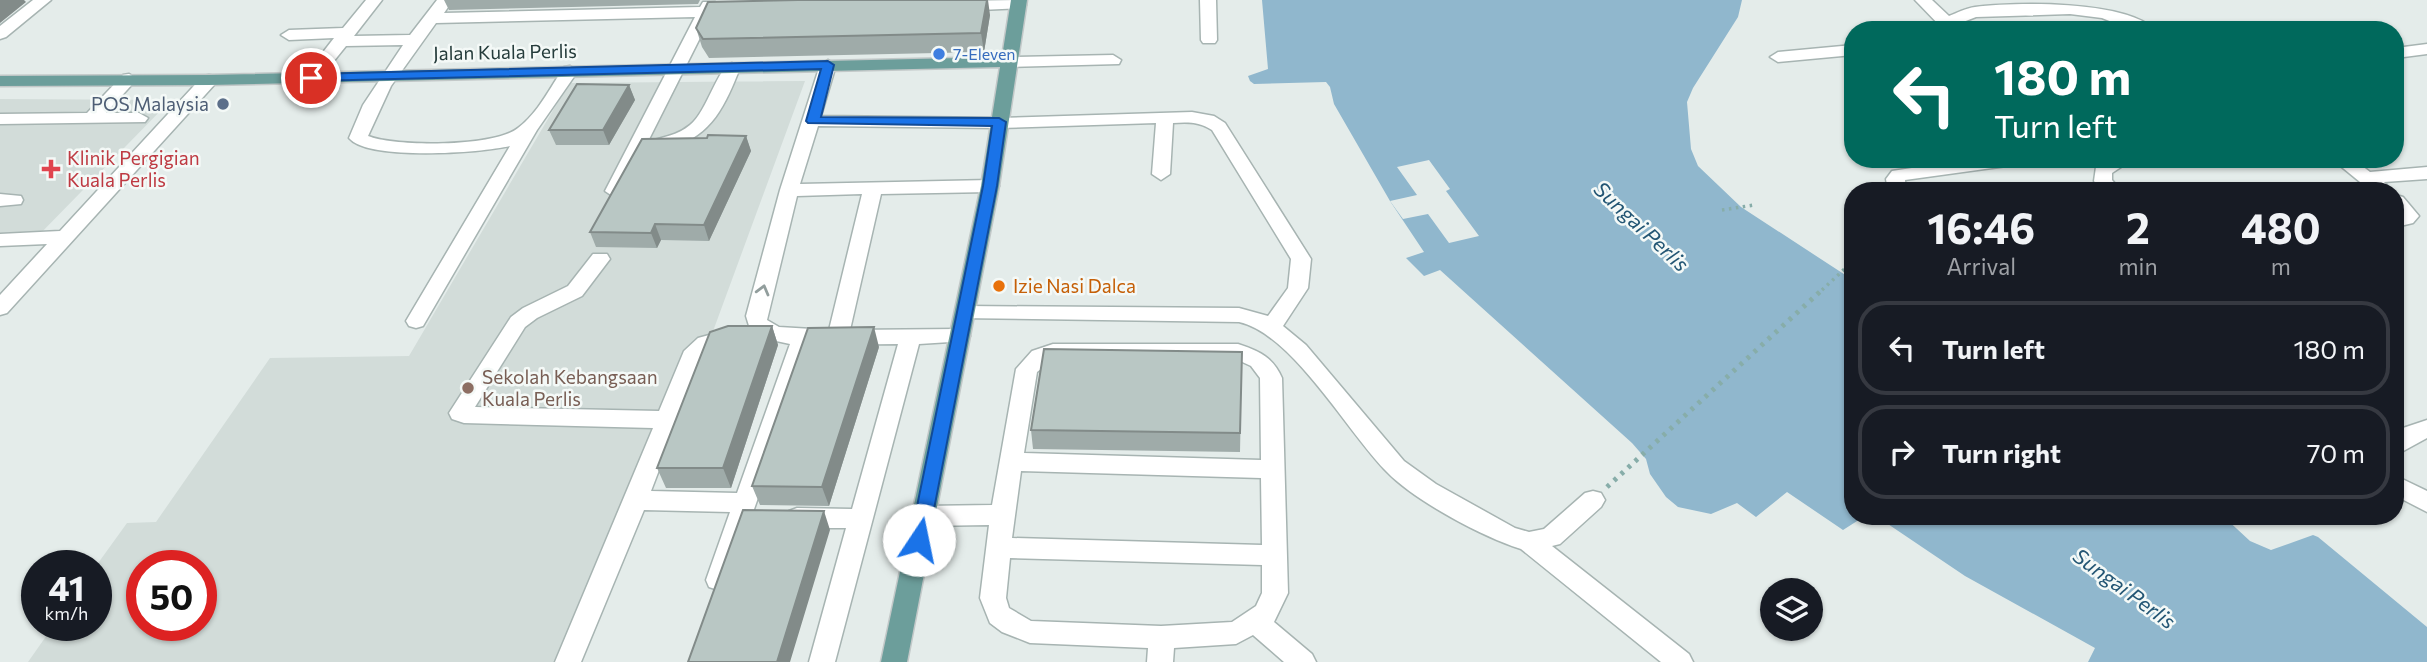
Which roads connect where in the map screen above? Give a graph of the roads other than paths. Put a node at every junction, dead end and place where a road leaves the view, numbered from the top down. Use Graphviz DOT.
graph roads {
  1 [pos="43,0"];
  2 [pos="374,0"];
  3 [pos="445,0"];
  4 [pos="1208,0"];
  5 [pos="1923,0"];
  6 [pos="1018,2"];
  7 [pos="708,6"];
  8 [pos="936,7"];
  9 [pos="746,11"];
  10 [pos="432,18"];
  11 [pos="1945,21"];
  12 [pos="1959,21"];
  13 [pos="2123,21"];
  14 [pos="0,34"];
  15 [pos="289,35"];
  16 [pos="344,37"];
  17 [pos="417,40"];
  18 [pos="1209,40"];
  19 [pos="2427,49"];
  20 [pos="1844,51"];
  21 [pos="2404,52"];
  22 [pos="1777,57"];
  23 [pos="1113,60"];
  24 [pos="1011,62"];
  25 [pos="828,65"];
  26 [pos="732,68"];
  27 [pos="676,69"];
  28 [pos="570,71"];
  29 [pos="391,76"];
  30 [pos="311,78"];
  31 [pos="129,79"];
  32 [pos="209,80"];
  33 [pos="0,81"];
  34 [pos="139,118"];
  35 [pos="1165,118"];
  36 [pos="0,119"];
  37 [pos="91,119"];
  38 [pos="813,121"];
  39 [pos="999,122"];
  40 [pos="531,125"];
  41 [pos="636,148"];
  42 [pos="1949,168"];
  43 [pos="2109,168"];
  44 [pos="2353,168"];
  45 [pos="2427,173"];
  46 [pos="1161,174"];
  47 [pos="2366,178"];
  48 [pos="1896,182"];
  49 [pos="2105,182"];
  50 [pos="2371,182"];
  51 [pos="990,186"];
  52 [pos="873,188"];
  53 [pos="789,190"];
  54 [pos="607,204"];
  55 [pos="65,237"];
  56 [pos="0,240"];
  57 [pos="600,259"];
  58 [pos="0,308"];
  59 [pos="965,313"];
  60 [pos="1161,313"];
  61 [pos="416,321"];
  62 [pos="1270,327"];
  63 [pos="764,330"];
  64 [pos="911,335"];
  65 [pos="959,336"];
  66 [pos="838,337"];
  67 [pos="803,338"];
  68 [pos="1160,352"];
  69 [pos="667,420"];
  70 [pos="2427,429"];
  71 [pos="2404,440"];
  72 [pos="1013,462"];
  73 [pos="1274,469"];
  74 [pos="2404,490"];
  75 [pos="636,500"];
  76 [pos="1593,500"];
  77 [pos="2427,503"];
  78 [pos="743,510"];
  79 [pos="1002,515"];
  80 [pos="924,516"];
  81 [pos="862,519"];
  82 [pos="1529,541"];
  83 [pos="998,548"];
  84 [pos="1275,555"];
  85 [pos="713,596"];
  86 [pos="1256,622"];
  87 [pos="1160,650"];
  88 [pos="568,662"];
  89 [pos="822,662"];
  90 [pos="894,662"];
  91 [pos="1303,662"];
  92 [pos="1680,662"];
  1 -- 14 [label="street"];
  2 -- 16 [label="street"];
  3 -- 10 [label="street"];
  4 -- 18 [label="street"];
  5 -- 11 [label="street"];
  6 -- 8 [label="street"];
  6 -- 24 [label="main road"];
  7 -- 9 [label="street"];
  7 -- 10 [label="street"];
  7 -- 27 [label="street"];
  10 -- 17 [label="street"];
  12 -- 13 [label="street"];
  15 -- 16 [label="street"];
  16 -- 17 [label="street"];
  16 -- 30 [label="street"];
  17 -- 29 [label="street"];
  19 -- 21 [label="street"];
  20 -- 22 [label="street"];
  23 -- 24 [label="street"];
  24 -- 25 [label="main road, Jalan Kuala Perlis"];
  24 -- 39 [label="main road"];
  25 -- 26 [label="main road, Jalan Kuala Perlis"];
  25 -- 38 [label="street"];
  26 -- 27 [label="main road, Jalan Kuala Perlis"];
  26 -- 41 [label="street"];
  27 -- 28 [label="main road, Jalan Kuala Perlis"];
  27 -- 41 [label="street"];
  28 -- 29 [label="main road, Jalan Kuala Perlis"];
  28 -- 40 [label="street"];
  29 -- 30 [label="main road, Jalan Kuala Perlis"];
  29 -- 40 [label="street"];
  30 -- 32 [label="main road, Jalan Kuala Perlis"];
  31 -- 32 [label="main road, Jalan Kuala Perlis"];
  31 -- 33 [label="main road, Jalan Kuala Perlis"];
  31 -- 37 [label="street"];
  32 -- 55 [label="street"];
  34 -- 37 [label="street"];
  35 -- 39 [label="street"];
  35 -- 46 [label="street"];
  35 -- 62 [label="street"];
  36 -- 37 [label="street"];
  38 -- 39 [label="street"];
  38 -- 53 [label="street"];
  39 -- 51 [label="main road"];
  40 -- 61 [label="street"];
  41 -- 54 [label="street"];
  42 -- 48 [label="street"];
  43 -- 49 [label="street"];
  44 -- 47 [label="street"];
  45 -- 47 [label="street"];
  47 -- 50 [label="street"];
  51 -- 52 [label="street"];
  51 -- 59 [label="main road"];
  52 -- 53 [label="street"];
  52 -- 66 [label="street"];
  63 -- 53 [label="street, one-way"];
  55 -- 56 [label="street"];
  55 -- 58 [label="street"];
  57 -- 69 [label="street"];
  59 -- 60 [label="street"];
  59 -- 65 [label="main road"];
  60 -- 62 [label="street"];
  60 -- 68 [label="street"];
  62 -- 82 [label="street"];
  63 -- 67 [label="street"];
  63 -- 69 [label="street"];
  64 -- 65 [label="street"];
  64 -- 66 [label="street"];
  64 -- 81 [label="street"];
  65 -- 80 [label="main road"];
  66 -- 67 [label="street"];
  67 -- 78 [label="street"];
  68 -- 72 [label="street"];
  68 -- 73 [label="street"];
  69 -- 75 [label="street"];
  70 -- 71 [label="street"];
  72 -- 73 [label="street"];
  72 -- 79 [label="street"];
  73 -- 84 [label="street"];
  74 -- 77 [label="street"];
  75 -- 78 [label="street"];
  75 -- 88 [label="street"];
  76 -- 82 [label="street"];
  78 -- 81 [label="street"];
  78 -- 85 [label="street"];
  79 -- 80 [label="street"];
  79 -- 83 [label="street"];
  80 -- 90 [label="main road"];
  81 -- 89 [label="street"];
  82 -- 92 [label="street"];
  83 -- 84 [label="street"];
  83 -- 87 [label="street"];
  84 -- 86 [label="street"];
  86 -- 87 [label="street"];
  86 -- 91 [label="street"];
}
